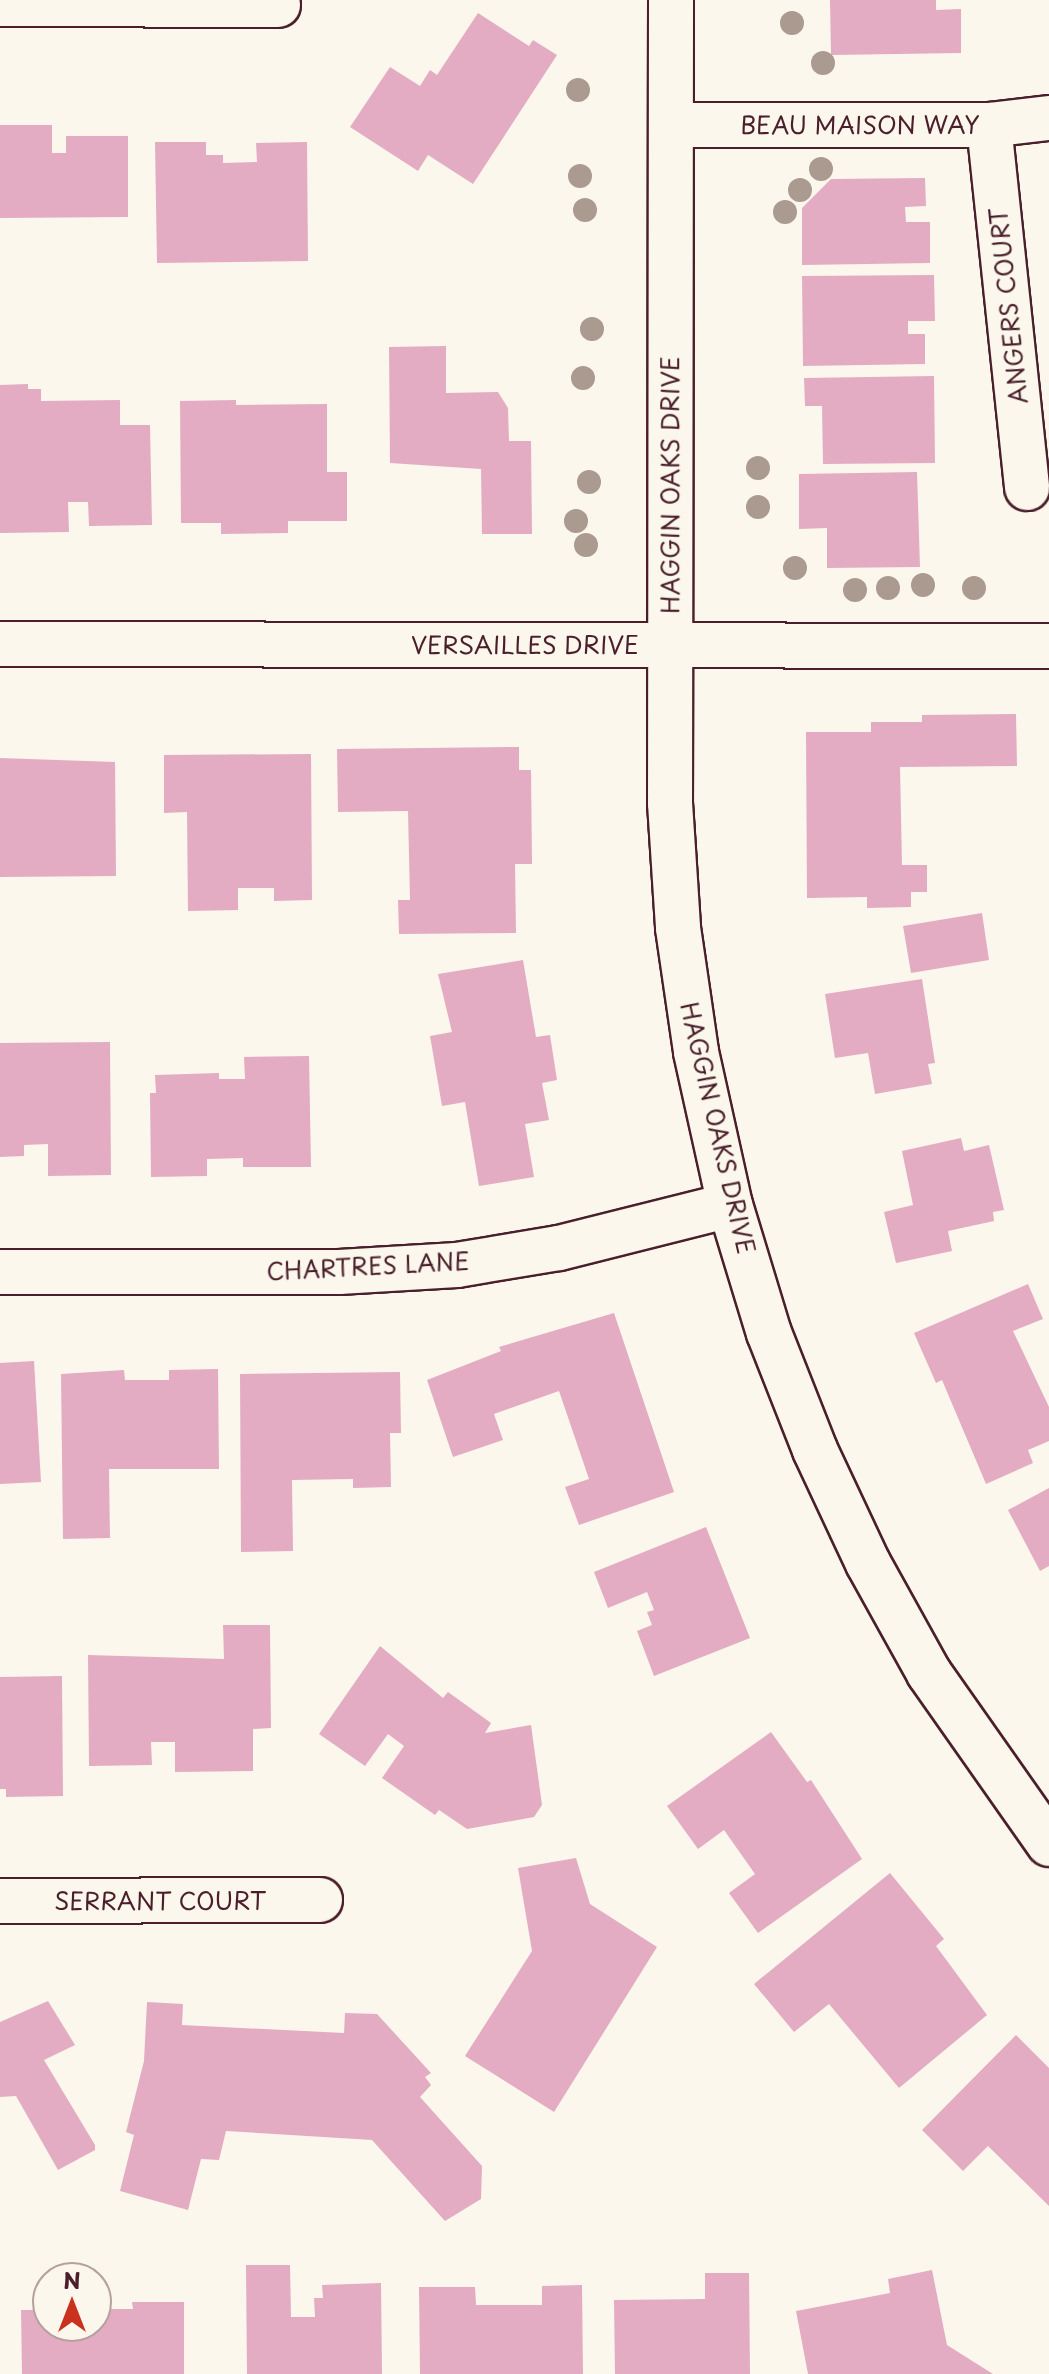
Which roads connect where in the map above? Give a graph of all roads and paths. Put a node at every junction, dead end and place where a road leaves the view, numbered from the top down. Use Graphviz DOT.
graph roads {
  1 [pos="671,0"];
  2 [pos="0,4"];
  3 [pos="278,5"];
  4 [pos="1049,118"];
  5 [pos="671,125"];
  6 [pos="989,125"];
  7 [pos="1027,488"];
  8 [pos="0,644"];
  9 [pos="669,645"];
  10 [pos="1049,646"];
  11 [pos="730,1205"];
  12 [pos="0,1272"];
  13 [pos="1049,1844"];
  14 [pos="320,1900"];
  15 [pos="0,1901"];
  1 -- 5 [label="street, HAGGIN OAKS DRIVE"];
  2 -- 3 [label="street"];
  4 -- 6 [label="street, BEAU MAISON WAY"];
  5 -- 6 [label="street, BEAU MAISON WAY"];
  5 -- 9 [label="street, HAGGIN OAKS DRIVE"];
  6 -- 7 [label="street, ANGERS COURT"];
  8 -- 9 [label="street, VERSAILLES DRIVE"];
  9 -- 10 [label="street, VERSAILLES DRIVE"];
  9 -- 11 [label="street, HAGGIN OAKS DRIVE"];
  11 -- 12 [label="street, CHARTRES LANE"];
  11 -- 13 [label="street, HAGGIN OAKS DRIVE"];
  14 -- 15 [label="street, SERRANT COURT"];
}
